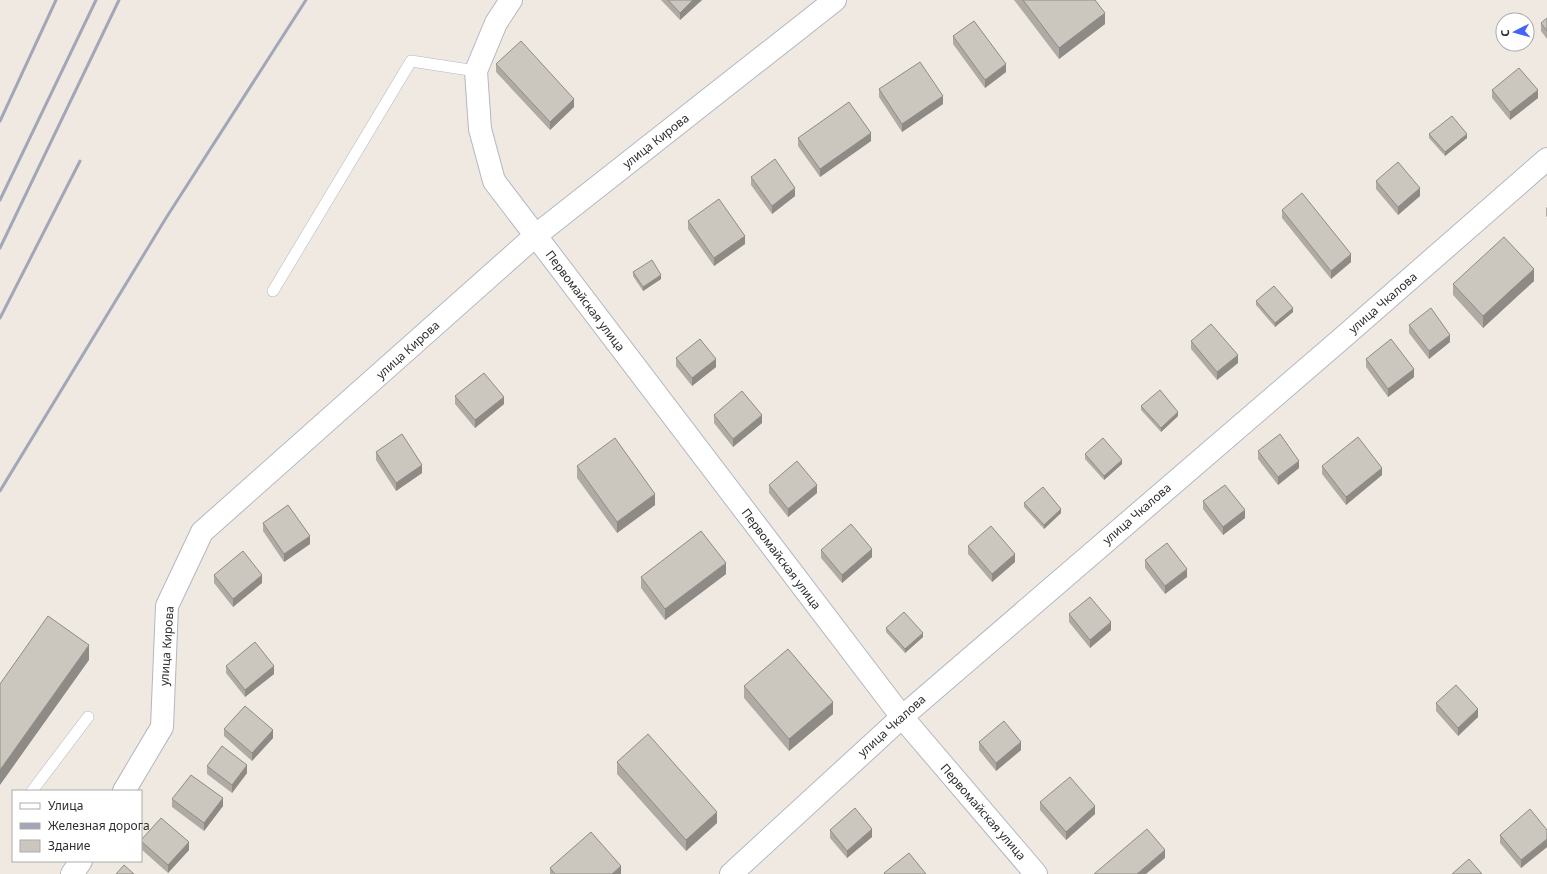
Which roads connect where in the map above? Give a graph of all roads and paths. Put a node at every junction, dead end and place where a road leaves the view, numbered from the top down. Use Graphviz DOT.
graph roads {
  1 [pos="511,0"];
  2 [pos="835,0"];
  3 [pos="476,71"];
  4 [pos="1547,159"];
  5 [pos="535,236"];
  6 [pos="273,291"];
  7 [pos="88,717"];
  8 [pos="902,717"];
  9 [pos="33,790"];
  10 [pos="125,790"];
  11 [pos="80,862"];
  12 [pos="72,874"];
  13 [pos="731,874"];
  14 [pos="1036,874"];
  1 -- 3 [label="street"];
  2 -- 5 [label="street, улица Кирова"];
  3 -- 5 [label="street, Первомайская улица"];
  3 -- 6 [label="lane"];
  4 -- 8 [label="street, улица Чкалова"];
  5 -- 8 [label="street, Первомайская улица"];
  5 -- 10 [label="street, улица Кирова"];
  7 -- 9 [label="lane"];
  8 -- 13 [label="street, улица Чкалова"];
  8 -- 14 [label="street, Первомайская улица"];
  11 -- 12 [label="street"];
}
